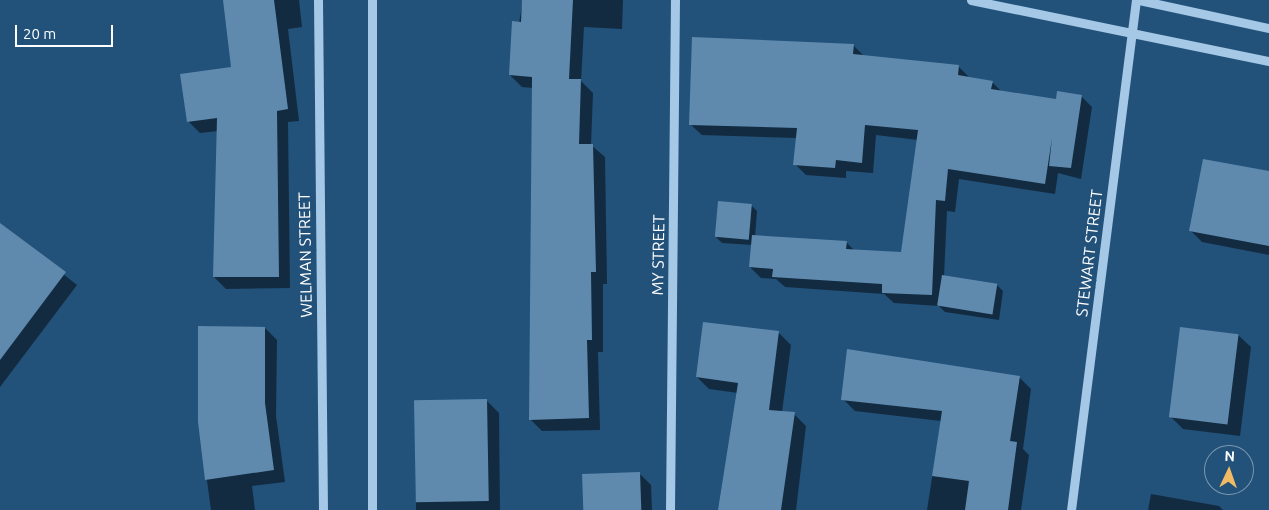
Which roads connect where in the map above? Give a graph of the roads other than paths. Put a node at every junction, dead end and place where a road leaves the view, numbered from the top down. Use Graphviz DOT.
graph roads {
  1 [pos="318,0"];
  2 [pos="372,0"];
  3 [pos="675,0"];
  4 [pos="971,0"];
  5 [pos="1138,0"];
  6 [pos="1269,28"];
  7 [pos="1131,32"];
  8 [pos="1269,61"];
  9 [pos="323,510"];
  10 [pos="372,510"];
  11 [pos="670,510"];
  12 [pos="1071,510"];
  1 -- 9 [label="street, WELMAN STREET"];
  2 -- 10 [label="street"];
  3 -- 11 [label="street, MY STREET"];
  4 -- 7 [label="street"];
  5 -- 6 [label="street"];
  5 -- 7 [label="street, STEWART STREET"];
  7 -- 8 [label="street"];
  7 -- 12 [label="street, STEWART STREET"];
}
